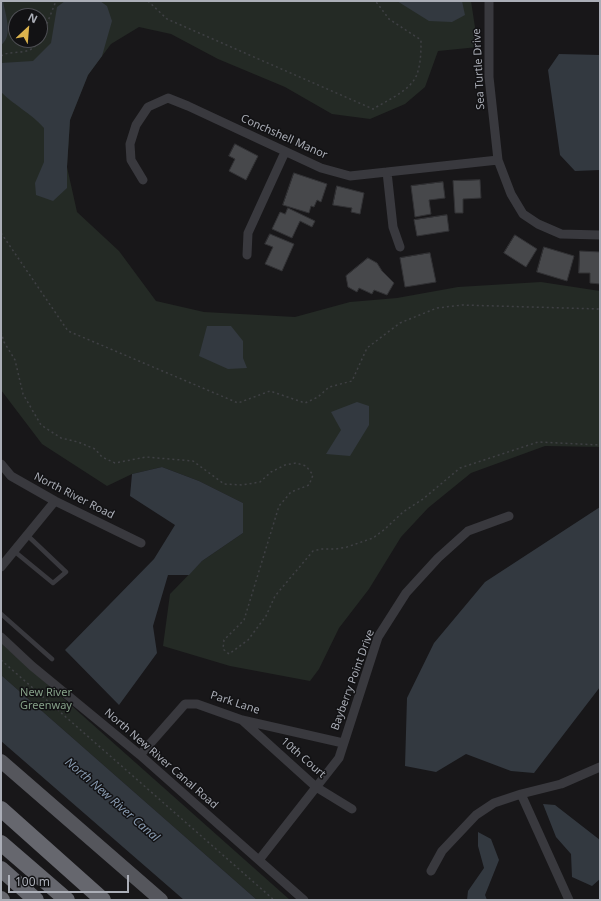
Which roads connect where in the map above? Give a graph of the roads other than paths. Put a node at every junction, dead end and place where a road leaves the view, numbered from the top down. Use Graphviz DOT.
graph roads {
  1 [pos="489,1"];
  2 [pos="285,152"];
  3 [pos="498,160"];
  4 [pos="387,172"];
  5 [pos="142,180"];
  6 [pos="600,234"];
  7 [pos="400,247"];
  8 [pos="247,255"];
  9 [pos="1,464"];
  10 [pos="55,501"];
  11 [pos="509,516"];
  12 [pos="27,534"];
  13 [pos="141,543"];
  14 [pos="14,551"];
  15 [pos="1,567"];
  16 [pos="1,614"];
  17 [pos="1,637"];
  18 [pos="52,659"];
  19 [pos="242,720"];
  20 [pos="343,743"];
  21 [pos="140,755"];
  22 [pos="1,761"];
  23 [pos="600,767"];
  24 [pos="316,787"];
  25 [pos="521,794"];
  26 [pos="1,809"];
  27 [pos="352,809"];
  28 [pos="1,843"];
  29 [pos="259,860"];
  30 [pos="62,865"];
  31 [pos="1,869"];
  32 [pos="431,871"];
  33 [pos="36,900"];
  34 [pos="66,900"];
  35 [pos="103,900"];
  36 [pos="115,900"];
  37 [pos="161,900"];
  38 [pos="304,900"];
  39 [pos="570,900"];
  1 -- 3 [label="street, Sea Turtle Drive"];
  2 -- 4 [label="street, Conchshell Manor"];
  2 -- 5 [label="street, Conchshell Manor"];
  2 -- 8 [label="street"];
  3 -- 4 [label="street, Conchshell Manor"];
  3 -- 6 [label="street, Sea Turtle Drive"];
  4 -- 7 [label="street"];
  9 -- 10 [label="street, North River Road"];
  10 -- 12 [label="street"];
  10 -- 13 [label="street, North River Road"];
  11 -- 20 [label="street, Bayberry Point Drive"];
  12 -- 14 [label="street"];
  12 -- 14 [label="lane"];
  14 -- 15 [label="street"];
  16 -- 18 [label="lane"];
  17 -- 21 [label="street, North New River Canal Road"];
  19 -- 20 [label="street, Park Lane"];
  19 -- 21 [label="street, Park Lane"];
  19 -- 24 [label="street, 10th Court"];
  20 -- 24 [label="street, Bayberry Point Drive"];
  21 -- 29 [label="street, North New River Canal Road"];
  22 -- 37 [label="main road"];
  23 -- 25 [label="street"];
  24 -- 27 [label="street, 10th Court"];
  24 -- 29 [label="street, Bayberry Point Drive"];
  25 -- 32 [label="street"];
  25 -- 39 [label="street"];
  26 -- 30 [label="highway"];
  28 -- 34 [label="highway"];
  29 -- 38 [label="street, North New River Canal Road"];
  30 -- 35 [label="highway"];
  30 -- 36 [label="highway"];
  31 -- 33 [label="highway"];
}
